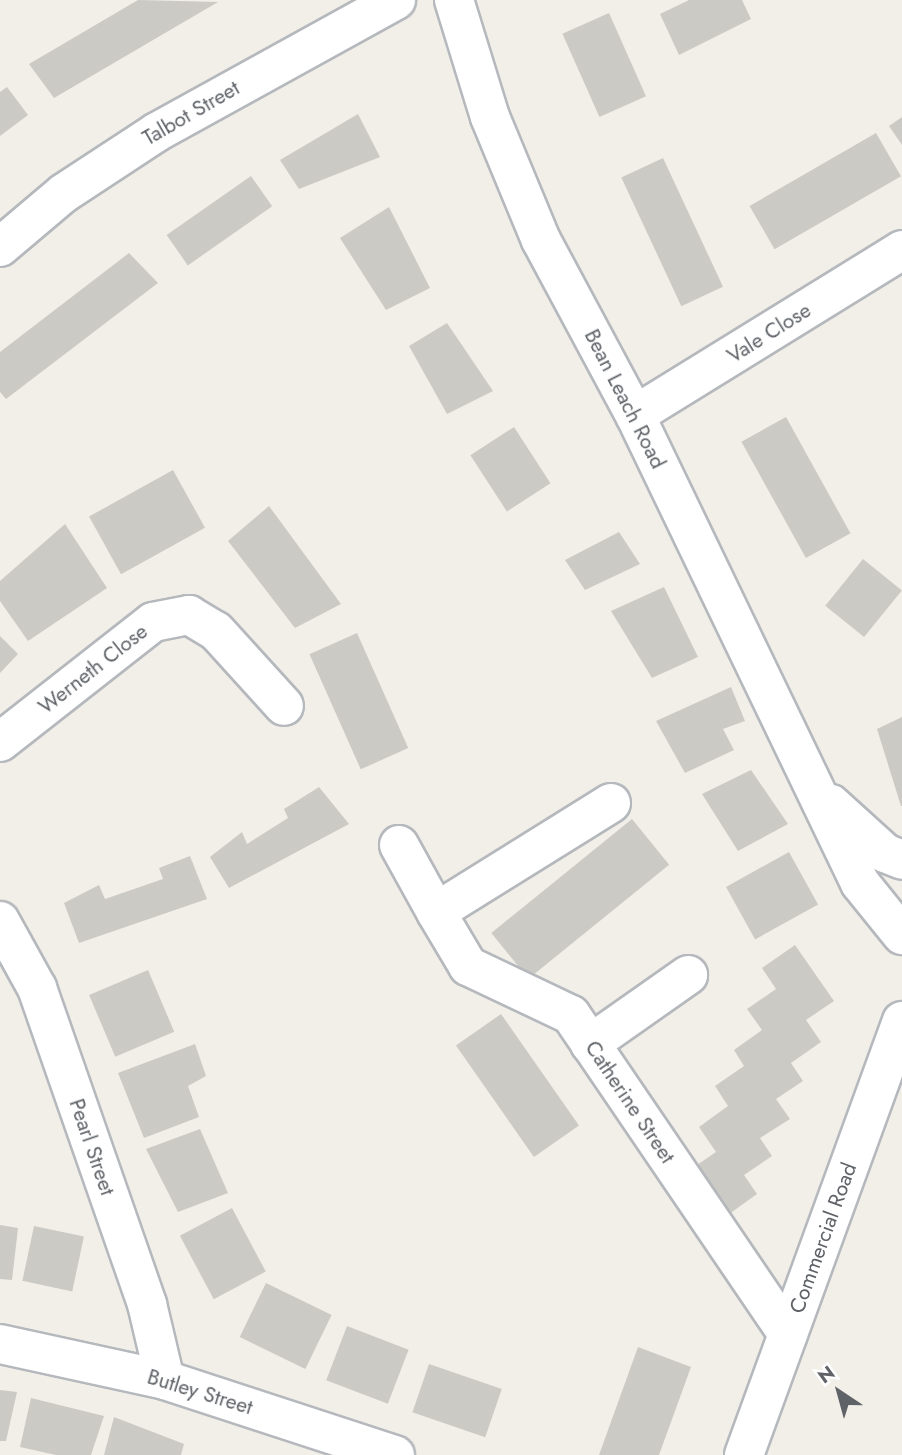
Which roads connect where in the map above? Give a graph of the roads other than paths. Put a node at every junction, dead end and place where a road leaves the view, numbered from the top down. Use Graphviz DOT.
graph roads {
  1 [pos="396,0"];
  2 [pos="454,0"];
  3 [pos="0,247"];
  4 [pos="902,250"];
  5 [pos="635,415"];
  6 [pos="284,706"];
  7 [pos="0,742"];
  8 [pos="818,790"];
  9 [pos="611,803"];
  10 [pos="399,845"];
  11 [pos="902,860"];
  12 [pos="436,912"];
  13 [pos="0,921"];
  14 [pos="902,935"];
  15 [pos="688,975"];
  16 [pos="902,1021"];
  17 [pos="590,1044"];
  18 [pos="789,1334"];
  19 [pos="0,1344"];
  20 [pos="165,1380"];
  21 [pos="395,1455"];
  22 [pos="744,1455"];
  1 -- 3 [label="street, Talbot Street"];
  2 -- 5 [label="street, Bean Leach Road"];
  4 -- 5 [label="street, Vale Close"];
  5 -- 8 [label="street, Bean Leach Road"];
  6 -- 7 [label="street, Werneth Close"];
  8 -- 11 [label="street, Bean Leach Road"];
  8 -- 14 [label="street, Bean Leach Road"];
  9 -- 12 [label="street"];
  10 -- 12 [label="street, Catherine Street"];
  12 -- 17 [label="street, Catherine Street"];
  13 -- 20 [label="street, Pearl Street"];
  15 -- 17 [label="street"];
  16 -- 18 [label="street, Commercial Road"];
  17 -- 18 [label="street, Catherine Street"];
  18 -- 22 [label="street, Commercial Road"];
  19 -- 20 [label="street, Butley Street"];
  20 -- 21 [label="street, Butley Street"];
}
